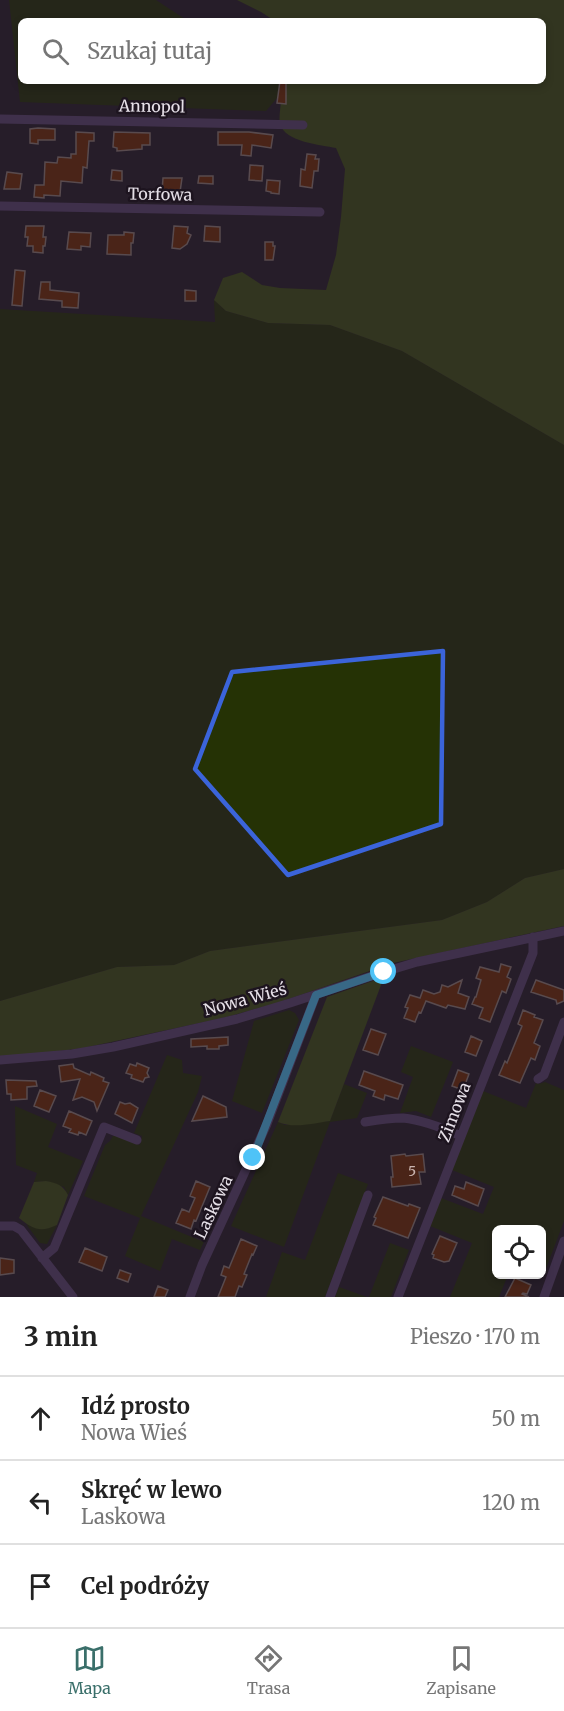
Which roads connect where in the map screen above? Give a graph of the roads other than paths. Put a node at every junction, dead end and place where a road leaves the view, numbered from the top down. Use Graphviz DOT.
graph roads {
  1 [pos="0,119"];
  2 [pos="303,125"];
  3 [pos="0,206"];
  4 [pos="320,212"];
  5 [pos="564,931"];
  6 [pos="533,937"];
  7 [pos="316,995"];
  8 [pos="564,1022"];
  9 [pos="0,1060"];
  10 [pos="538,1079"];
  11 [pos="365,1122"];
  12 [pos="461,1136"];
  13 [pos="137,1140"];
  14 [pos="368,1195"];
  15 [pos="0,1226"];
  16 [pos="564,1241"];
  17 [pos="42,1258"];
  18 [pos="73,1297"];
  19 [pos="190,1297"];
  20 [pos="330,1297"];
  21 [pos="398,1297"];
  22 [pos="544,1297"];
  1 -- 2 [label="street, Annopol"];
  3 -- 4 [label="street, Torfowa"];
  5 -- 6 [label="street, Nowa Wieś"];
  6 -- 7 [label="street, Nowa Wieś"];
  6 -- 12 [label="street, Zimowa"];
  7 -- 9 [label="street, Nowa Wieś"];
  7 -- 19 [label="street, Laskowa"];
  8 -- 10 [label="street"];
  11 -- 12 [label="street"];
  12 -- 21 [label="street, Zimowa"];
  13 -- 17 [label="street"];
  14 -- 20 [label="street"];
  15 -- 17 [label="street"];
  16 -- 22 [label="street"];
  17 -- 18 [label="street"];
}
